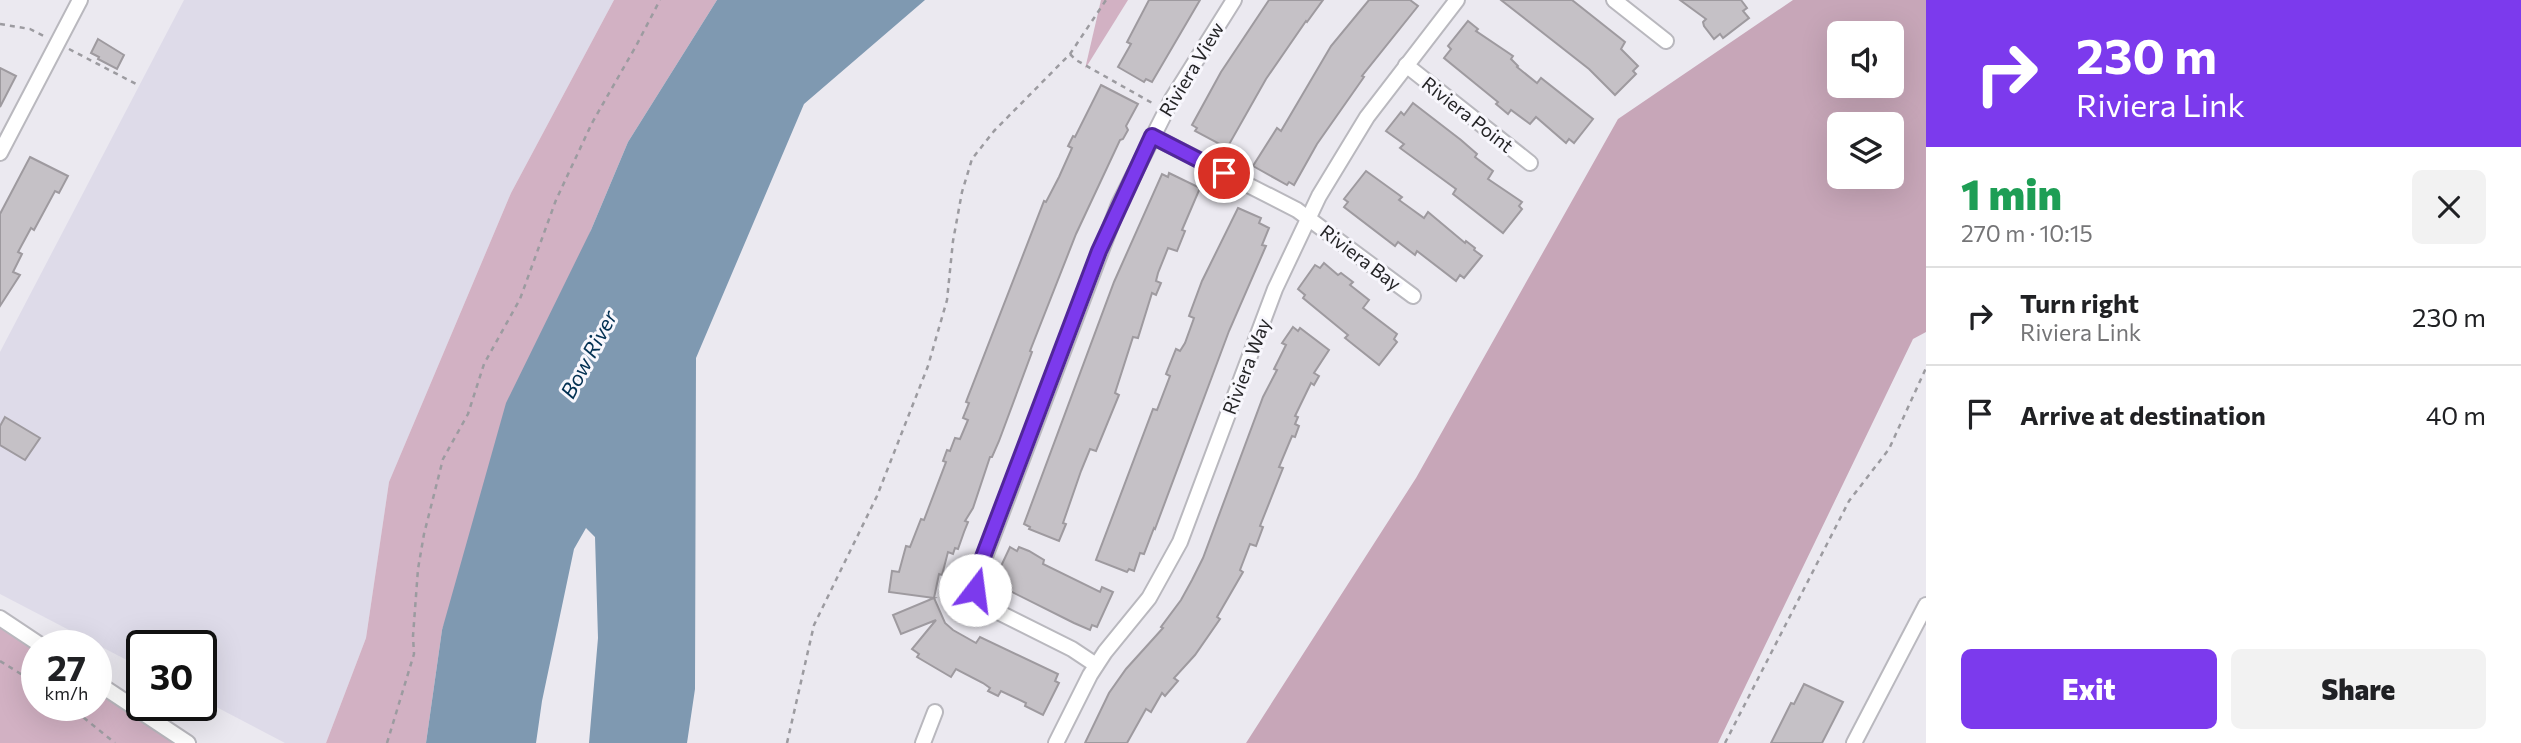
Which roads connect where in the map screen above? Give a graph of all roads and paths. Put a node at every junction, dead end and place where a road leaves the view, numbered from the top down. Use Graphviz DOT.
graph roads {
  1 [pos="79,0"];
  2 [pos="660,0"];
  3 [pos="1106,0"];
  4 [pos="1234,0"];
  5 [pos="1457,0"];
  6 [pos="1614,0"];
  7 [pos="0,24"];
  8 [pos="50,40"];
  9 [pos="1666,41"];
  10 [pos="64,47"];
  11 [pos="1070,54"];
  12 [pos="1406,65"];
  13 [pos="138,85"];
  14 [pos="1155,104"];
  15 [pos="1152,136"];
  16 [pos="1,147"];
  17 [pos="1530,163"];
  18 [pos="1308,217"];
  19 [pos="1413,296"];
  20 [pos="1926,368"];
  21 [pos="1926,605"];
  22 [pos="0,618"];
  23 [pos="21,632"];
  24 [pos="0,661"];
  25 [pos="1096,665"];
  26 [pos="21,674"];
  27 [pos="112,693"];
  28 [pos="935,712"];
  29 [pos="88,721"];
  30 [pos="115,743"];
  31 [pos="188,743"];
  32 [pos="387,743"];
  33 [pos="787,743"];
  34 [pos="923,743"];
  35 [pos="1056,743"];
  36 [pos="1725,743"];
  37 [pos="1854,743"];
  1 -- 16 [label="street"];
  2 -- 32 [label="path"];
  3 -- 11 [label="path"];
  4 -- 15 [label="street, Riviera View"];
  5 -- 12 [label="street, Riviera Way"];
  6 -- 9 [label="street"];
  7 -- 8 [label="path"];
  10 -- 13 [label="path"];
  11 -- 14 [label="path"];
  11 -- 33 [label="path"];
  12 -- 17 [label="street, Riviera Point"];
  12 -- 18 [label="street, Riviera Way"];
  15 -- 18 [label="street, Riviera Bay"];
  15 -- 25 [label="street, Riviera View"];
  18 -- 19 [label="street, Riviera Bay"];
  18 -- 25 [label="street, Riviera Way"];
  20 -- 36 [label="path"];
  21 -- 37 [label="street"];
  22 -- 23 [label="street"];
  24 -- 26 [label="path"];
  25 -- 35 [label="street, Riviera Way"];
  27 -- 31 [label="street"];
  28 -- 34 [label="street"];
  29 -- 30 [label="path"];
}
